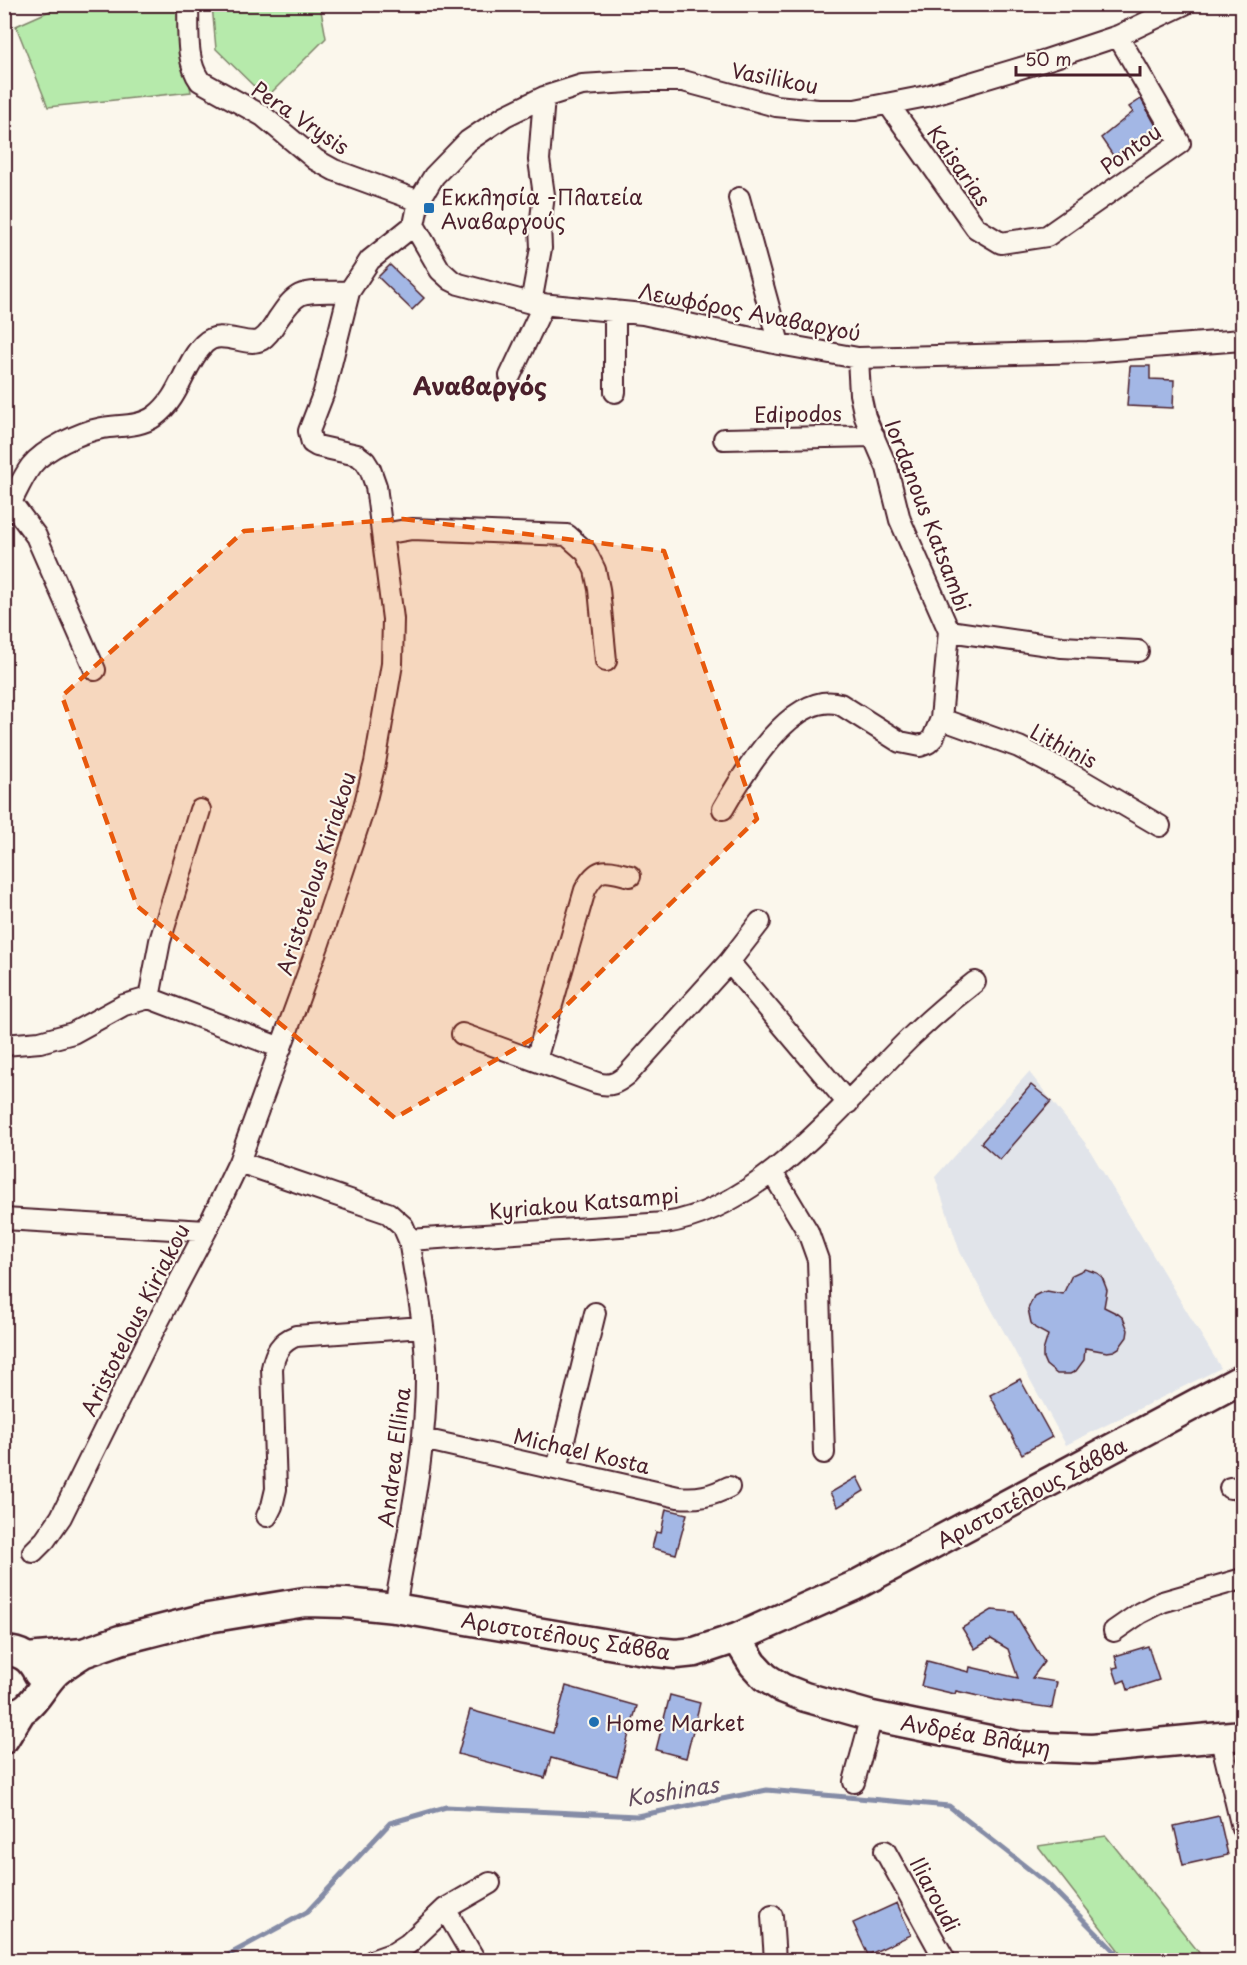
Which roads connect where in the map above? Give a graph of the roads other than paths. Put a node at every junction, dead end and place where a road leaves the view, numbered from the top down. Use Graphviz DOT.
graph roads {
  1 [pos="188,4"];
  2 [pos="1185,4"];
  3 [pos="1118,36"];
  4 [pos="544,97"];
  5 [pos="888,105"];
  6 [pos="739,198"];
  7 [pos="418,201"];
  8 [pos="414,225"];
  9 [pos="1001,243"];
  10 [pos="350,292"];
  11 [pos="537,304"];
  12 [pos="615,311"];
  13 [pos="1242,340"];
  14 [pos="779,344"];
  15 [pos="858,358"];
  16 [pos="510,376"];
  17 [pos="615,392"];
  18 [pos="874,436"];
  19 [pos="724,439"];
  20 [pos="7,510"];
  21 [pos="383,534"];
  22 [pos="949,632"];
  23 [pos="1138,651"];
  24 [pos="606,661"];
  25 [pos="95,670"];
  26 [pos="941,719"];
  27 [pos="723,809"];
  28 [pos="200,810"];
  29 [pos="1160,826"];
  30 [pos="630,876"];
  31 [pos="760,922"];
  32 [pos="729,962"];
  33 [pos="975,982"];
  34 [pos="149,998"];
  35 [pos="462,1034"];
  36 [pos="4,1045"];
  37 [pos="281,1048"];
  38 [pos="536,1060"];
  39 [pos="848,1103"];
  40 [pos="239,1162"];
  41 [pos="772,1172"];
  42 [pos="4,1219"];
  43 [pos="206,1231"];
  44 [pos="409,1240"];
  45 [pos="595,1313"];
  46 [pos="423,1327"];
  47 [pos="1242,1379"];
  48 [pos="423,1439"];
  49 [pos="824,1454"];
  50 [pos="557,1469"];
  51 [pos="729,1487"];
  52 [pos="267,1516"];
  53 [pos="33,1552"];
  54 [pos="1242,1579"];
  55 [pos="395,1608"];
  56 [pos="1114,1631"];
  57 [pos="737,1638"];
  58 [pos="83,1653"];
  59 [pos="16,1654"];
  60 [pos="21,1708"];
  61 [pos="872,1716"];
  62 [pos="1231,1736"];
  63 [pos="4,1739"];
  64 [pos="854,1782"];
  65 [pos="1242,1828"];
  66 [pos="885,1851"];
  67 [pos="490,1883"];
  68 [pos="445,1909"];
  69 [pos="772,1916"];
  70 [pos="375,1960"];
  71 [pos="475,1960"];
  72 [pos="775,1960"];
  73 [pos="945,1960"];
  1 -- 7 [label="street, Pera Vrysis"];
  2 -- 3 [label="street, Vasilikou"];
  3 -- 5 [label="street, Vasilikou"];
  3 -- 9 [label="street, Pontou"];
  4 -- 5 [label="street, Vasilikou"];
  4 -- 7 [label="street, Vasilikou"];
  4 -- 11 [label="street"];
  5 -- 9 [label="street, Kaisarias"];
  6 -- 14 [label="street"];
  7 -- 8 [label="street"];
  8 -- 10 [label="street, Aristotelous Kiriakou"];
  8 -- 11 [label="street, Λεωφόρος Αναβαργού"];
  10 -- 20 [label="street"];
  10 -- 21 [label="street, Aristotelous Kiriakou"];
  11 -- 12 [label="street, Λεωφόρος Αναβαργού"];
  11 -- 16 [label="street"];
  12 -- 14 [label="street, Λεωφόρος Αναβαργού"];
  12 -- 17 [label="street"];
  13 -- 15 [label="street, Λεωφόρος Αναβαργού"];
  14 -- 15 [label="street, Λεωφόρος Αναβαργού"];
  15 -- 18 [label="street, Iordanous Katsambi"];
  18 -- 19 [label="street, Edipodos"];
  18 -- 22 [label="street, Iordanous Katsambi"];
  20 -- 25 [label="street"];
  21 -- 24 [label="street"];
  21 -- 37 [label="street, Aristotelous Kiriakou"];
  22 -- 23 [label="street"];
  22 -- 26 [label="street, Iordanous Katsambi"];
  26 -- 27 [label="street, Iordanous Katsambi"];
  26 -- 29 [label="street, Lithinis"];
  28 -- 34 [label="street"];
  30 -- 38 [label="street"];
  31 -- 32 [label="street"];
  32 -- 38 [label="street"];
  32 -- 39 [label="street"];
  33 -- 39 [label="street, Kyriakou Katsampi"];
  34 -- 36 [label="street"];
  34 -- 37 [label="street"];
  35 -- 38 [label="street"];
  37 -- 40 [label="street, Aristotelous Kiriakou"];
  39 -- 41 [label="street, Kyriakou Katsampi"];
  40 -- 43 [label="street, Aristotelous Kiriakou"];
  40 -- 44 [label="street"];
  41 -- 44 [label="street, Kyriakou Katsampi"];
  41 -- 49 [label="street"];
  42 -- 43 [label="street"];
  43 -- 53 [label="street, Aristotelous Kiriakou"];
  44 -- 46 [label="street, Andrea Ellina"];
  45 -- 50 [label="street"];
  46 -- 48 [label="street, Andrea Ellina"];
  46 -- 52 [label="street"];
  47 -- 57 [label="street, Αριστοτέλους Σάββα"];
  48 -- 50 [label="street, Michael Kosta"];
  48 -- 55 [label="street, Andrea Ellina"];
  50 -- 51 [label="street, Michael Kosta"];
  54 -- 56 [label="street"];
  55 -- 57 [label="street, Αριστοτέλους Σάββα"];
  55 -- 58 [label="street, Αριστοτέλους Σάββα"];
  57 -- 61 [label="street, Ανδρέα Βλάμη"];
  58 -- 59 [label="street, Αριστοτέλους Σάββα"];
  58 -- 60 [label="street, Αριστοτέλους Σάββα"];
  59 -- 60 [label="street, Αριστοτέλους Σάββα"];
  60 -- 63 [label="street"];
  61 -- 62 [label="street, Ανδρέα Βλάμη"];
  61 -- 64 [label="street"];
  62 -- 65 [label="street"];
  66 -- 73 [label="street, Iliaroudi"];
  67 -- 68 [label="street"];
  68 -- 70 [label="street"];
  68 -- 71 [label="street"];
  69 -- 72 [label="street"];
}
